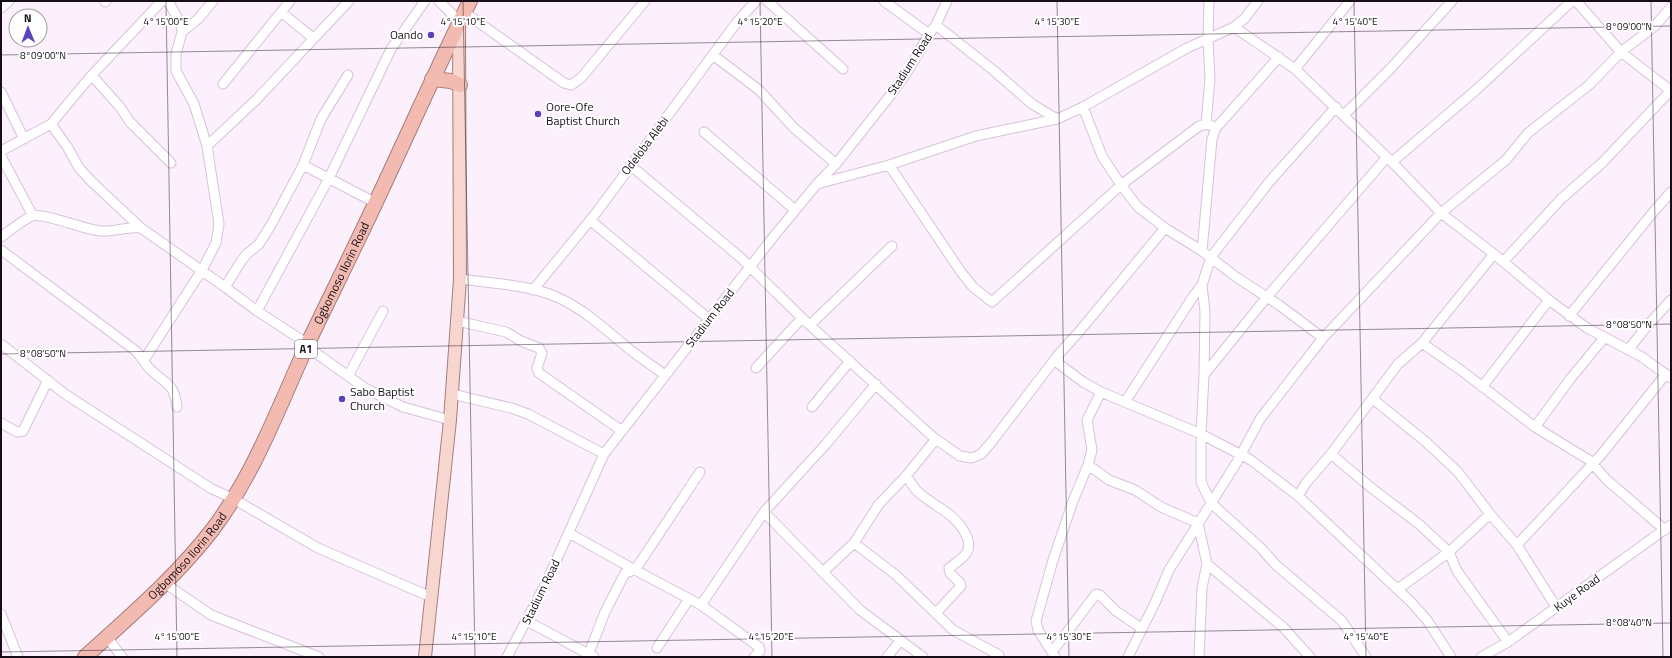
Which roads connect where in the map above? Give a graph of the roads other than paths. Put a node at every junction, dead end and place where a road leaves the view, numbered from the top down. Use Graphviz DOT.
graph roads {
  1 [pos="9,1"];
  2 [pos="162,1"];
  3 [pos="168,1"];
  4 [pos="213,1"];
  5 [pos="290,1"];
  6 [pos="348,1"];
  7 [pos="425,1"];
  8 [pos="439,1"];
  9 [pos="645,1"];
  10 [pos="756,1"];
  11 [pos="767,1"];
  12 [pos="884,1"];
  13 [pos="948,1"];
  14 [pos="1209,1"];
  15 [pos="1258,1"];
  16 [pos="1350,1"];
  17 [pos="1452,1"];
  18 [pos="1572,1"];
  19 [pos="1576,1"];
  20 [pos="1671,7"];
  21 [pos="1,8"];
  22 [pos="281,12"];
  23 [pos="464,12"];
  24 [pos="936,25"];
  25 [pos="1234,27"];
  26 [pos="182,32"];
  27 [pos="928,34"];
  28 [pos="313,38"];
  29 [pos="1208,39"];
  30 [pos="1621,52"];
  31 [pos="713,55"];
  32 [pos="1279,57"];
  33 [pos="843,69"];
  34 [pos="1295,69"];
  35 [pos="348,75"];
  36 [pos="90,77"];
  37 [pos="432,79"];
  38 [pos="223,84"];
  39 [pos="460,85"];
  40 [pos="1671,90"];
  41 [pos="1,92"];
  42 [pos="1083,107"];
  43 [pos="1336,107"];
  44 [pos="1344,115"];
  45 [pos="1057,119"];
  46 [pos="51,124"];
  47 [pos="1206,124"];
  48 [pos="1216,128"];
  49 [pos="704,132"];
  50 [pos="24,139"];
  51 [pos="207,146"];
  52 [pos="1,151"];
  53 [pos="1,156"];
  54 [pos="1390,159"];
  55 [pos="171,163"];
  56 [pos="836,164"];
  57 [pos="303,165"];
  58 [pos="630,165"];
  59 [pos="889,165"];
  60 [pos="328,180"];
  61 [pos="816,184"];
  62 [pos="1121,185"];
  63 [pos="1671,192"];
  64 [pos="376,203"];
  65 [pos="795,210"];
  66 [pos="1441,213"];
  67 [pos="33,216"];
  68 [pos="590,220"];
  69 [pos="141,228"];
  70 [pos="1165,228"];
  71 [pos="1,237"];
  72 [pos="892,246"];
  73 [pos="1,250"];
  74 [pos="1202,251"];
  75 [pos="1494,254"];
  76 [pos="1212,257"];
  77 [pos="1503,262"];
  78 [pos="750,267"];
  79 [pos="202,270"];
  80 [pos="460,279"];
  81 [pos="1202,285"];
  82 [pos="225,286"];
  83 [pos="533,290"];
  84 [pos="1266,298"];
  85 [pos="1549,300"];
  86 [pos="1671,300"];
  87 [pos="257,311"];
  88 [pos="383,311"];
  89 [pos="1569,316"];
  90 [pos="802,318"];
  91 [pos="709,319"];
  92 [pos="457,321"];
  93 [pos="810,325"];
  94 [pos="1323,338"];
  95 [pos="1604,338"];
  96 [pos="1422,343"];
  97 [pos="1,344"];
  98 [pos="308,344"];
  99 [pos="1628,350"];
  100 [pos="1058,355"];
  101 [pos="144,360"];
  102 [pos="850,361"];
  103 [pos="756,368"];
  104 [pos="665,375"];
  105 [pos="348,376"];
  106 [pos="1204,376"];
  107 [pos="1669,376"];
  108 [pos="48,380"];
  109 [pos="876,384"];
  110 [pos="1482,386"];
  111 [pos="1101,392"];
  112 [pos="452,394"];
  113 [pos="1372,398"];
  114 [pos="1125,402"];
  115 [pos="177,407"];
  116 [pos="812,407"];
  117 [pos="450,420"];
  118 [pos="1,423"];
  119 [pos="1535,427"];
  120 [pos="622,431"];
  121 [pos="1201,434"];
  122 [pos="936,439"];
  123 [pos="604,454"];
  124 [pos="1240,454"];
  125 [pos="1331,454"];
  126 [pos="1593,464"];
  127 [pos="1088,465"];
  128 [pos="700,472"];
  129 [pos="906,476"];
  130 [pos="1298,496"];
  131 [pos="232,498"];
  132 [pos="1211,503"];
  133 [pos="764,512"];
  134 [pos="1490,514"];
  135 [pos="1198,523"];
  136 [pos="1668,527"];
  137 [pos="569,533"];
  138 [pos="854,543"];
  139 [pos="1517,544"];
  140 [pos="1449,552"];
  141 [pos="1207,564"];
  142 [pos="635,570"];
  143 [pos="823,572"];
  144 [pos="166,584"];
  145 [pos="1398,589"];
  146 [pos="431,597"];
  147 [pos="689,599"];
  148 [pos="701,605"];
  149 [pos="1556,607"];
  150 [pos="936,613"];
  151 [pos="1,614"];
  152 [pos="527,621"];
  153 [pos="1141,628"];
  154 [pos="107,637"];
  155 [pos="900,641"];
  156 [pos="1508,642"];
  157 [pos="657,648"];
  158 [pos="1053,654"];
  159 [pos="591,655"];
  160 [pos="999,655"];
  161 [pos="18,657"];
  162 [pos="85,657"];
  163 [pos="122,657"];
  164 [pos="319,657"];
  165 [pos="425,657"];
  166 [pos="507,657"];
  167 [pos="754,657"];
  168 [pos="887,657"];
  169 [pos="923,657"];
  170 [pos="1128,657"];
  171 [pos="1199,657"];
  172 [pos="1310,657"];
  173 [pos="1366,657"];
  174 [pos="1451,657"];
  175 [pos="1481,657"];
  1 -- 21 [label="street"];
  2 -- 36 [label="street"];
  3 -- 26 [label="street"];
  4 -- 26 [label="street"];
  5 -- 22 [label="street"];
  6 -- 28 [label="street"];
  7 -- 60 [label="street"];
  8 -- 23 [label="street"];
  9 -- 23 [label="street"];
  10 -- 31 [label="street, Odeloba Alebi"];
  11 -- 33 [label="street"];
  12 -- 27 [label="street"];
  13 -- 24 [label="street, Stadium Road"];
  14 -- 29 [label="street"];
  15 -- 25 [label="street"];
  16 -- 34 [label="street"];
  17 -- 44 [label="street"];
  18 -- 54 [label="street"];
  19 -- 30 [label="street"];
  20 -- 30 [label="street"];
  22 -- 28 [label="street"];
  22 -- 38 [label="street"];
  23 -- 37 [label="highway, Ogbomoso Ilorin Road / A1"];
  23 -- 39 [label="main road"];
  24 -- 27 [label="street, Stadium Road"];
  24 -- 45 [label="street"];
  25 -- 29 [label="street"];
  25 -- 32 [label="street"];
  26 -- 51 [label="street"];
  27 -- 56 [label="street, Stadium Road"];
  28 -- 51 [label="street"];
  29 -- 42 [label="street"];
  29 -- 47 [label="street"];
  30 -- 40 [label="street"];
  30 -- 66 [label="street"];
  31 -- 56 [label="street"];
  31 -- 58 [label="street, Odeloba Alebi"];
  32 -- 34 [label="street"];
  32 -- 48 [label="street"];
  34 -- 43 [label="street"];
  35 -- 57 [label="street"];
  36 -- 46 [label="street"];
  36 -- 55 [label="street"];
  37 -- 39 [label="highway"];
  37 -- 64 [label="highway, Ogbomoso Ilorin Road / A1"];
  39 -- 80 [label="main road"];
  40 -- 77 [label="street"];
  41 -- 50 [label="street"];
  42 -- 45 [label="street"];
  42 -- 62 [label="street"];
  43 -- 44 [label="street"];
  43 -- 76 [label="street"];
  44 -- 54 [label="street"];
  45 -- 59 [label="street"];
  46 -- 50 [label="street"];
  46 -- 69 [label="street"];
  47 -- 48 [label="street"];
  47 -- 62 [label="street"];
  48 -- 74 [label="street"];
  49 -- 65 [label="street"];
  50 -- 52 [label="street"];
  51 -- 79 [label="street"];
  53 -- 67 [label="street"];
  54 -- 66 [label="street"];
  54 -- 84 [label="street"];
  56 -- 61 [label="street, Stadium Road"];
  57 -- 60 [label="street"];
  57 -- 82 [label="street"];
  58 -- 68 [label="street, Odeloba Alebi"];
  58 -- 78 [label="street"];
  59 -- 61 [label="street"];
  59 -- 62 [label="street"];
  60 -- 64 [label="street"];
  60 -- 87 [label="street"];
  61 -- 65 [label="street, Stadium Road"];
  62 -- 70 [label="street"];
  63 -- 89 [label="street"];
  64 -- 98 [label="highway, Ogbomoso Ilorin Road / A1"];
  65 -- 78 [label="street, Stadium Road"];
  66 -- 75 [label="street"];
  66 -- 94 [label="street"];
  67 -- 69 [label="street"];
  67 -- 71 [label="street"];
  68 -- 83 [label="street, Odeloba Alebi"];
  68 -- 91 [label="street"];
  69 -- 79 [label="street"];
  70 -- 74 [label="street"];
  70 -- 100 [label="street"];
  72 -- 93 [label="street"];
  73 -- 101 [label="street"];
  74 -- 76 [label="street"];
  75 -- 77 [label="street"];
  75 -- 96 [label="street"];
  76 -- 81 [label="street"];
  76 -- 84 [label="street"];
  77 -- 85 [label="street"];
  78 -- 90 [label="street"];
  78 -- 91 [label="street, Stadium Road"];
  79 -- 82 [label="street"];
  79 -- 101 [label="street"];
  80 -- 83 [label="street"];
  80 -- 92 [label="main road"];
  81 -- 106 [label="street"];
  81 -- 114 [label="street"];
  82 -- 87 [label="street"];
  83 -- 104 [label="street"];
  84 -- 94 [label="street"];
  84 -- 106 [label="street"];
  85 -- 89 [label="street"];
  85 -- 110 [label="street"];
  86 -- 99 [label="street"];
  87 -- 98 [label="street"];
  88 -- 105 [label="street"];
  89 -- 95 [label="street"];
  90 -- 93 [label="street"];
  90 -- 103 [label="street"];
  91 -- 104 [label="street, Stadium Road"];
  92 -- 112 [label="main road"];
  92 -- 120 [label="street"];
  93 -- 102 [label="street"];
  94 -- 124 [label="street"];
  95 -- 99 [label="street"];
  95 -- 119 [label="street"];
  96 -- 110 [label="street"];
  96 -- 113 [label="street"];
  97 -- 108 [label="street"];
  98 -- 105 [label="street"];
  98 -- 131 [label="highway, Ogbomoso Ilorin Road / A1"];
  99 -- 107 [label="street"];
  100 -- 111 [label="street"];
  100 -- 122 [label="street"];
  101 -- 115 [label="street"];
  102 -- 109 [label="street"];
  102 -- 116 [label="street"];
  104 -- 120 [label="street, Stadium Road"];
  105 -- 117 [label="street"];
  106 -- 121 [label="street"];
  107 -- 126 [label="street"];
  108 -- 118 [label="street"];
  108 -- 131 [label="street"];
  109 -- 122 [label="street"];
  109 -- 133 [label="street"];
  110 -- 119 [label="street"];
  111 -- 114 [label="street"];
  111 -- 127 [label="street"];
  112 -- 117 [label="main road"];
  112 -- 123 [label="street"];
  113 -- 125 [label="street"];
  113 -- 134 [label="street"];
  114 -- 121 [label="street"];
  117 -- 146 [label="main road"];
  119 -- 126 [label="street"];
  120 -- 123 [label="street, Stadium Road"];
  121 -- 124 [label="street"];
  121 -- 132 [label="street"];
  122 -- 129 [label="street"];
  123 -- 137 [label="street, Stadium Road"];
  124 -- 130 [label="street"];
  124 -- 132 [label="street"];
  125 -- 130 [label="street"];
  125 -- 140 [label="street"];
  126 -- 136 [label="street"];
  126 -- 139 [label="street"];
  127 -- 135 [label="street"];
  127 -- 158 [label="street"];
  128 -- 142 [label="street"];
  129 -- 138 [label="street"];
  129 -- 150 [label="street"];
  130 -- 145 [label="street"];
  131 -- 144 [label="highway, Ogbomoso Ilorin Road / A1"];
  131 -- 146 [label="street"];
  132 -- 135 [label="street"];
  132 -- 173 [label="street"];
  133 -- 143 [label="street"];
  133 -- 148 [label="street"];
  134 -- 139 [label="street"];
  134 -- 140 [label="street"];
  135 -- 141 [label="street"];
  135 -- 153 [label="street"];
  136 -- 149 [label="street, Kuye Road"];
  137 -- 142 [label="street"];
  137 -- 152 [label="street, Stadium Road"];
  138 -- 143 [label="street"];
  138 -- 150 [label="street"];
  139 -- 149 [label="street"];
  140 -- 145 [label="street"];
  140 -- 156 [label="street"];
  141 -- 171 [label="street"];
  141 -- 172 [label="street"];
  142 -- 147 [label="street"];
  142 -- 159 [label="street"];
  143 -- 155 [label="street"];
  144 -- 154 [label="highway, Ogbomoso Ilorin Road / A1"];
  144 -- 164 [label="street"];
  145 -- 174 [label="street"];
  146 -- 165 [label="main road"];
  147 -- 148 [label="street"];
  147 -- 157 [label="street"];
  148 -- 167 [label="street"];
  149 -- 156 [label="street, Kuye Road"];
  150 -- 160 [label="street"];
  151 -- 161 [label="street"];
  152 -- 159 [label="street"];
  152 -- 166 [label="street, Stadium Road"];
  153 -- 158 [label="street"];
  153 -- 170 [label="street"];
  154 -- 162 [label="highway, Ogbomoso Ilorin Road / A1"];
  154 -- 163 [label="street"];
  155 -- 168 [label="street"];
  155 -- 169 [label="street"];
  156 -- 175 [label="street, Kuye Road"];
}
